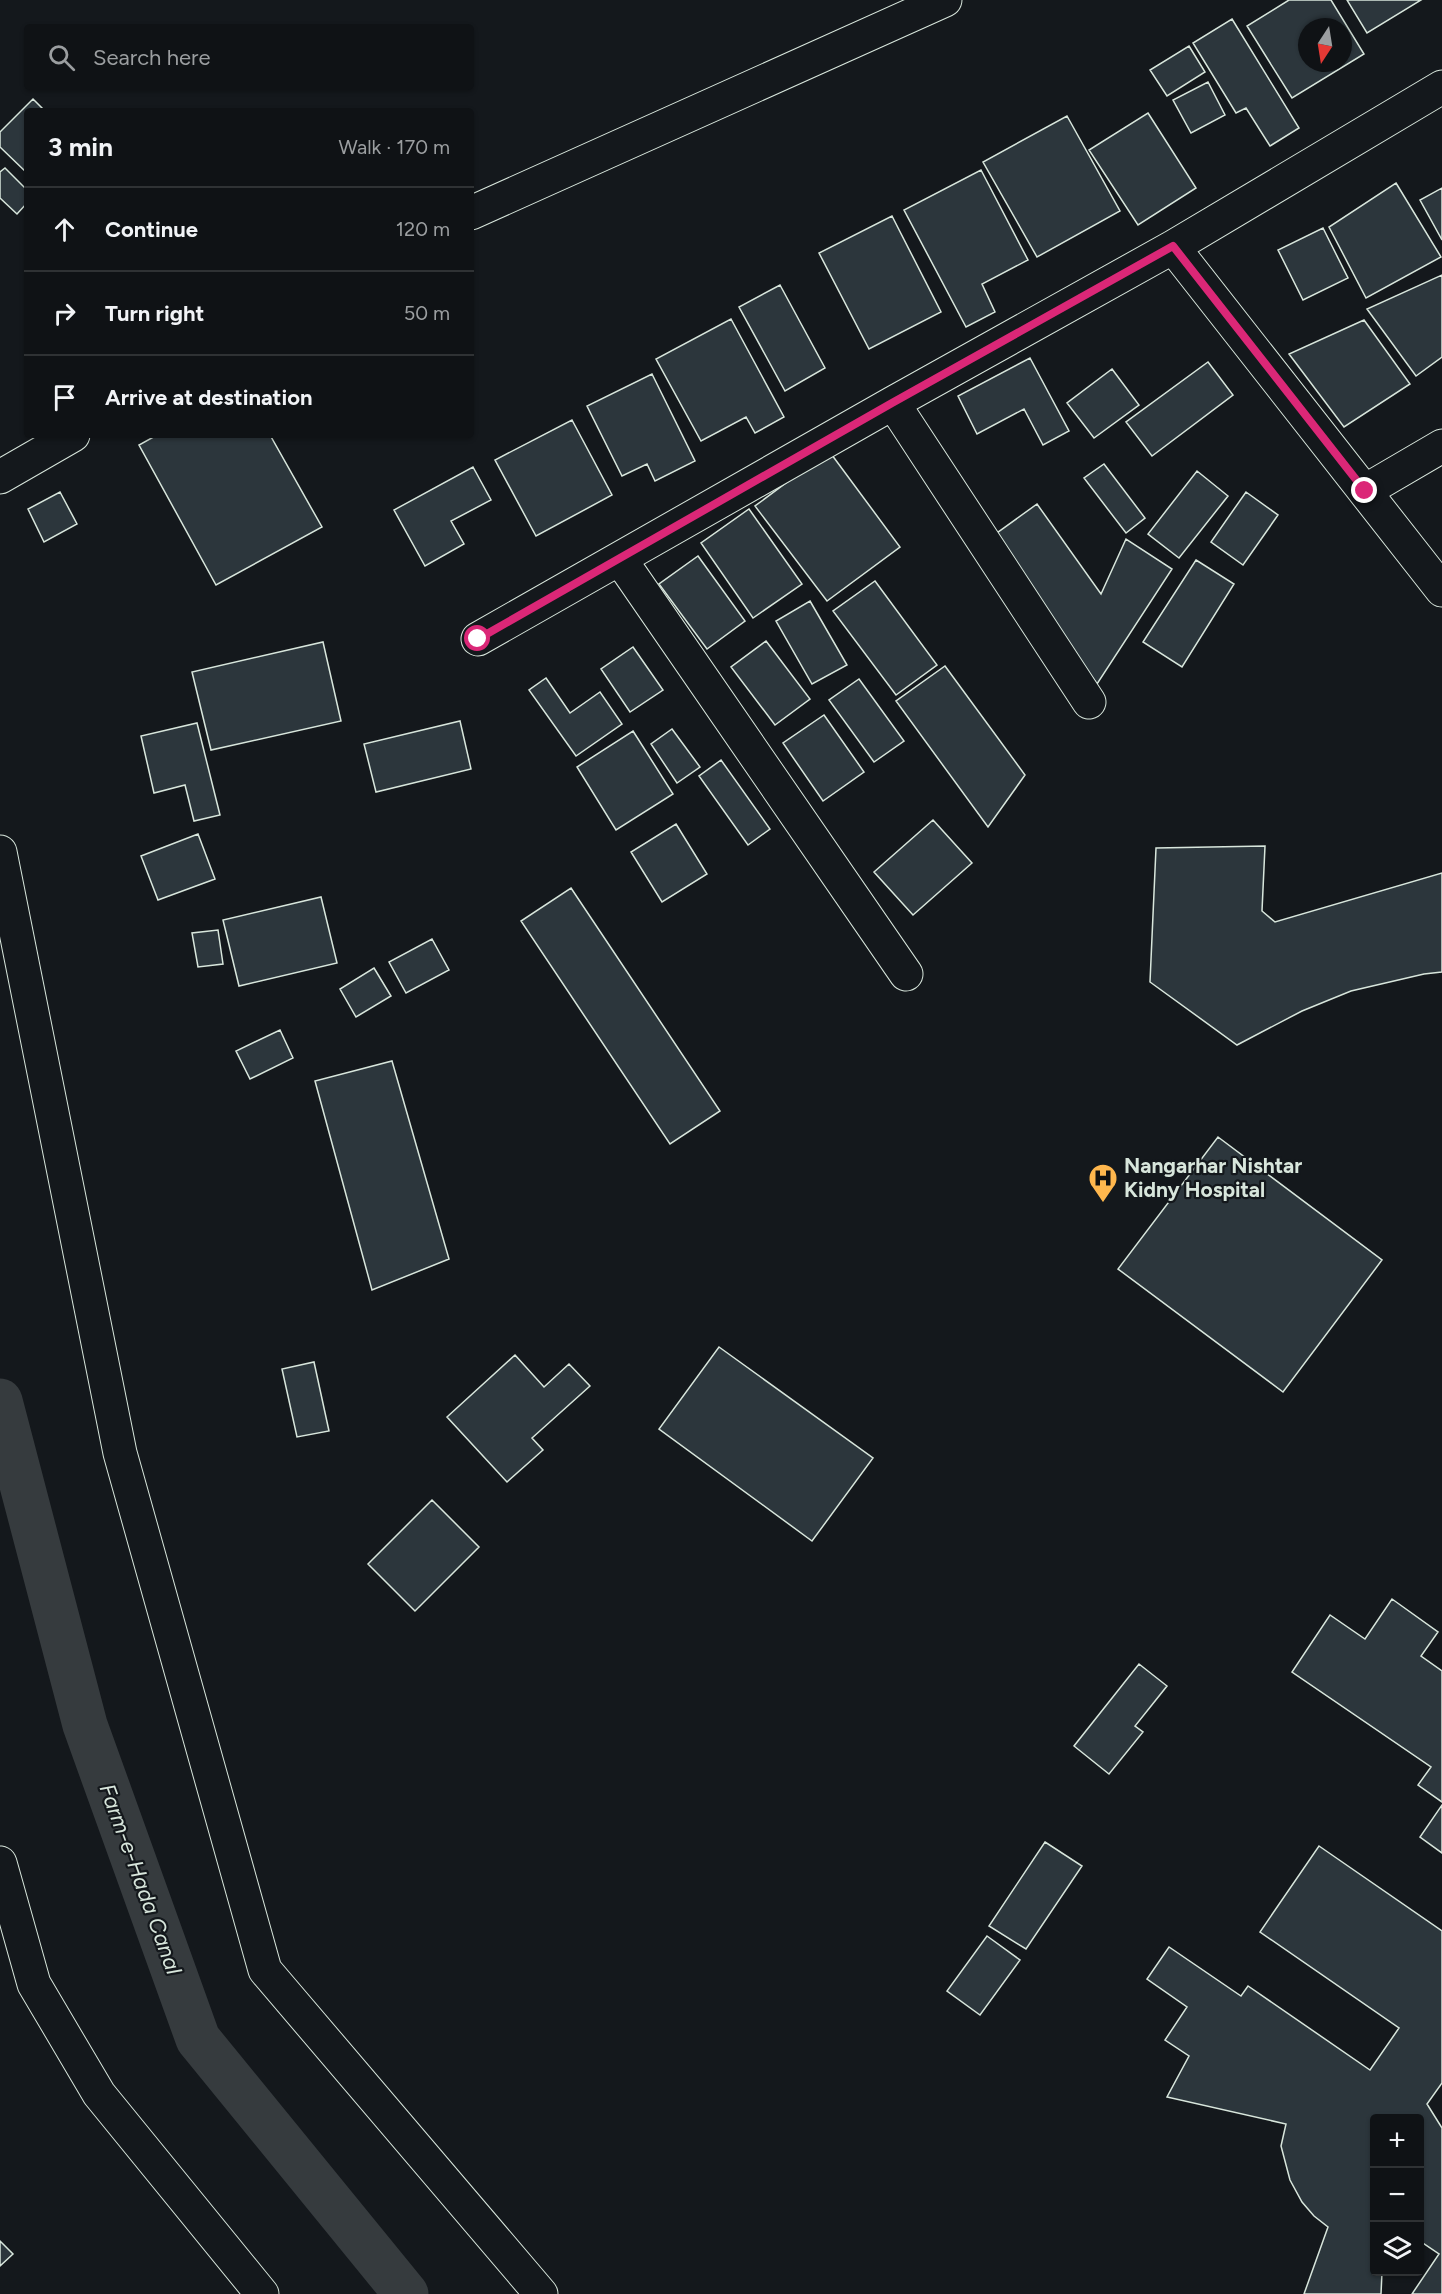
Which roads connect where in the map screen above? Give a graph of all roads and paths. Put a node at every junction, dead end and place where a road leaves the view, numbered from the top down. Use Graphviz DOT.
graph roads {
  1 [pos="945,0"];
  2 [pos="1442,87"];
  3 [pos="474,212"];
  4 [pos="1173,246"];
  5 [pos="892,403"];
  6 [pos="68,438"];
  7 [pos="1442,446"];
  8 [pos="0,477"];
  9 [pos="1365,491"];
  10 [pos="620,559"];
  11 [pos="1442,590"];
  12 [pos="478,639"];
  13 [pos="1089,702"];
  14 [pos="0,852"];
  15 [pos="906,974"];
  16 [pos="0,1863"];
  17 [pos="262,2294"];
  18 [pos="541,2294"];
  1 -- 3 [label="street"];
  2 -- 4 [label="street"];
  4 -- 5 [label="street"];
  4 -- 9 [label="street"];
  5 -- 10 [label="street"];
  5 -- 13 [label="street"];
  6 -- 8 [label="street"];
  7 -- 9 [label="street"];
  9 -- 11 [label="street"];
  10 -- 12 [label="street"];
  10 -- 15 [label="street"];
  14 -- 18 [label="street"];
  16 -- 17 [label="street"];
}
